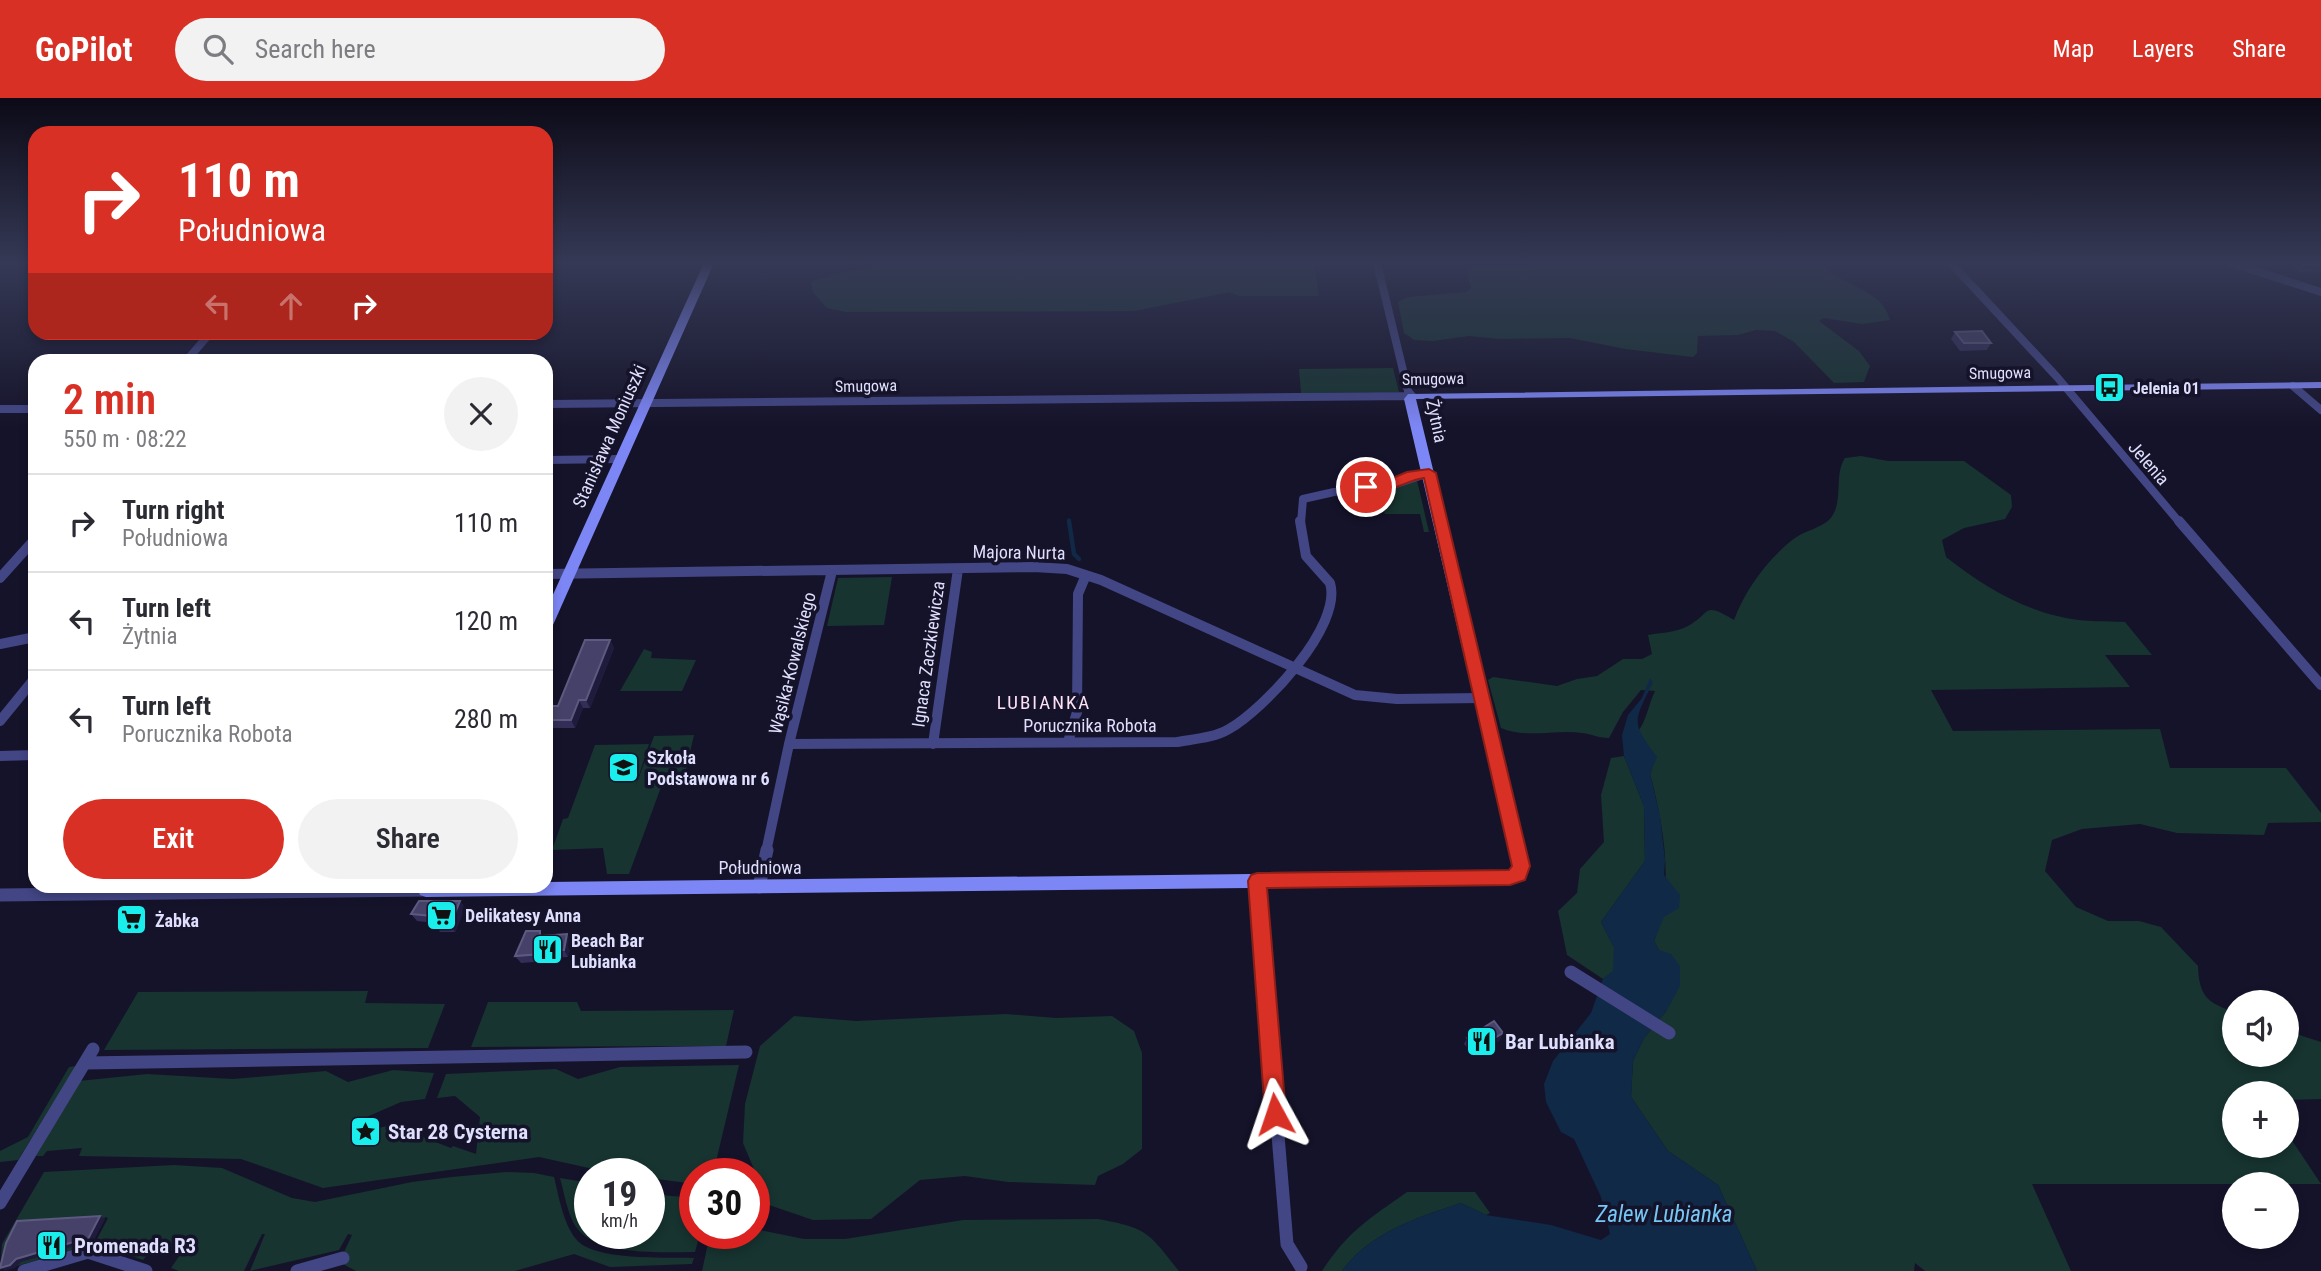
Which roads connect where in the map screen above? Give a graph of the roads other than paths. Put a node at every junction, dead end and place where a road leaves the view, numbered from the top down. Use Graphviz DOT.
graph roads {
  1 [pos="684,318"];
  2 [pos="1390,318"];
  3 [pos="2002,318"];
  4 [pos="204,340"];
  5 [pos="192,354"];
  6 [pos="2321,385"];
  7 [pos="2293,386"];
  8 [pos="2064,388"];
  9 [pos="1412,396"];
  10 [pos="645,402"];
  11 [pos="553,404"];
  12 [pos="0,409"];
  13 [pos="28,409"];
  14 [pos="2321,410"];
  15 [pos="619,459"];
  16 [pos="553,460"];
  17 [pos="1429,473"];
  18 [pos="28,547"];
  19 [pos="958,569"];
  20 [pos="832,571"];
  21 [pos="553,574"];
  22 [pos="569,574"];
  23 [pos="1086,575"];
  24 [pos="0,578"];
  25 [pos="553,609"];
  26 [pos="28,638"];
  27 [pos="0,644"];
  28 [pos="1294,668"];
  29 [pos="2321,685"];
  30 [pos="28,687"];
  31 [pos="1483,698"];
  32 [pos="0,721"];
  33 [pos="1068,742"];
  34 [pos="789,744"];
  35 [pos="933,744"];
  36 [pos="28,755"];
  37 [pos="0,756"];
  38 [pos="1519,874"];
  39 [pos="1257,881"];
  40 [pos="759,887"];
  41 [pos="553,888"];
  42 [pos="100,893"];
  43 [pos="0,895"];
  44 [pos="1571,972"];
  45 [pos="1669,1033"];
  46 [pos="93,1049"];
  47 [pos="746,1052"];
  48 [pos="85,1063"];
  49 [pos="6,1201"];
  50 [pos="1301,1267"];
  51 [pos="24,1271"];
  52 [pos="146,1271"];
  53 [pos="297,1271"];
  54 [pos="317,1271"];
  1 -- 10 [label="street, Stanisława Moniuszki"];
  2 -- 9 [label="street, Żytnia"];
  3 -- 8 [label="street, Jelenia"];
  4 -- 5 [label="street"];
  6 -- 7 [label="street, Smugowa"];
  7 -- 8 [label="street, Smugowa"];
  7 -- 14 [label="street"];
  8 -- 9 [label="street, Smugowa"];
  8 -- 29 [label="street, Jelenia"];
  9 -- 10 [label="street, Smugowa"];
  9 -- 17 [label="street, Żytnia"];
  10 -- 11 [label="street, Smugowa"];
  10 -- 15 [label="street, Stanisława Moniuszki"];
  12 -- 13 [label="street"];
  15 -- 16 [label="street"];
  15 -- 22 [label="street, Stanisława Moniuszki"];
  17 -- 28 [label="street, Porucznika Robota"];
  17 -- 31 [label="street, Żytnia"];
  18 -- 24 [label="street"];
  19 -- 20 [label="street, Majora Nurta"];
  19 -- 23 [label="street, Majora Nurta"];
  19 -- 35 [label="street, Ignaca Zaczkiewicza"];
  20 -- 22 [label="street, Majora Nurta"];
  20 -- 34 [label="street, Wąsika-Kowalskiego"];
  21 -- 22 [label="street, Majora Nurta"];
  22 -- 25 [label="street, Stanisława Moniuszki"];
  23 -- 28 [label="street, Majora Nurta"];
  23 -- 33 [label="street"];
  26 -- 27 [label="street"];
  28 -- 31 [label="street, Majora Nurta"];
  28 -- 33 [label="street, Porucznika Robota"];
  30 -- 32 [label="street"];
  31 -- 38 [label="street, Żytnia"];
  33 -- 35 [label="street, Porucznika Robota"];
  34 -- 35 [label="street, Porucznika Robota"];
  34 -- 40 [label="street, Wąsika-Kowalskiego"];
  36 -- 37 [label="street"];
  38 -- 39 [label="street, Południowa"];
  39 -- 40 [label="street, Południowa"];
  39 -- 50 [label="street"];
  40 -- 41 [label="street, Południowa"];
  42 -- 43 [label="street, Południowa"];
  44 -- 45 [label="street"];
  46 -- 48 [label="street"];
  47 -- 48 [label="street"];
  48 -- 49 [label="street"];
  51 -- 52 [label="street"];
  53 -- 54 [label="street"];
}
